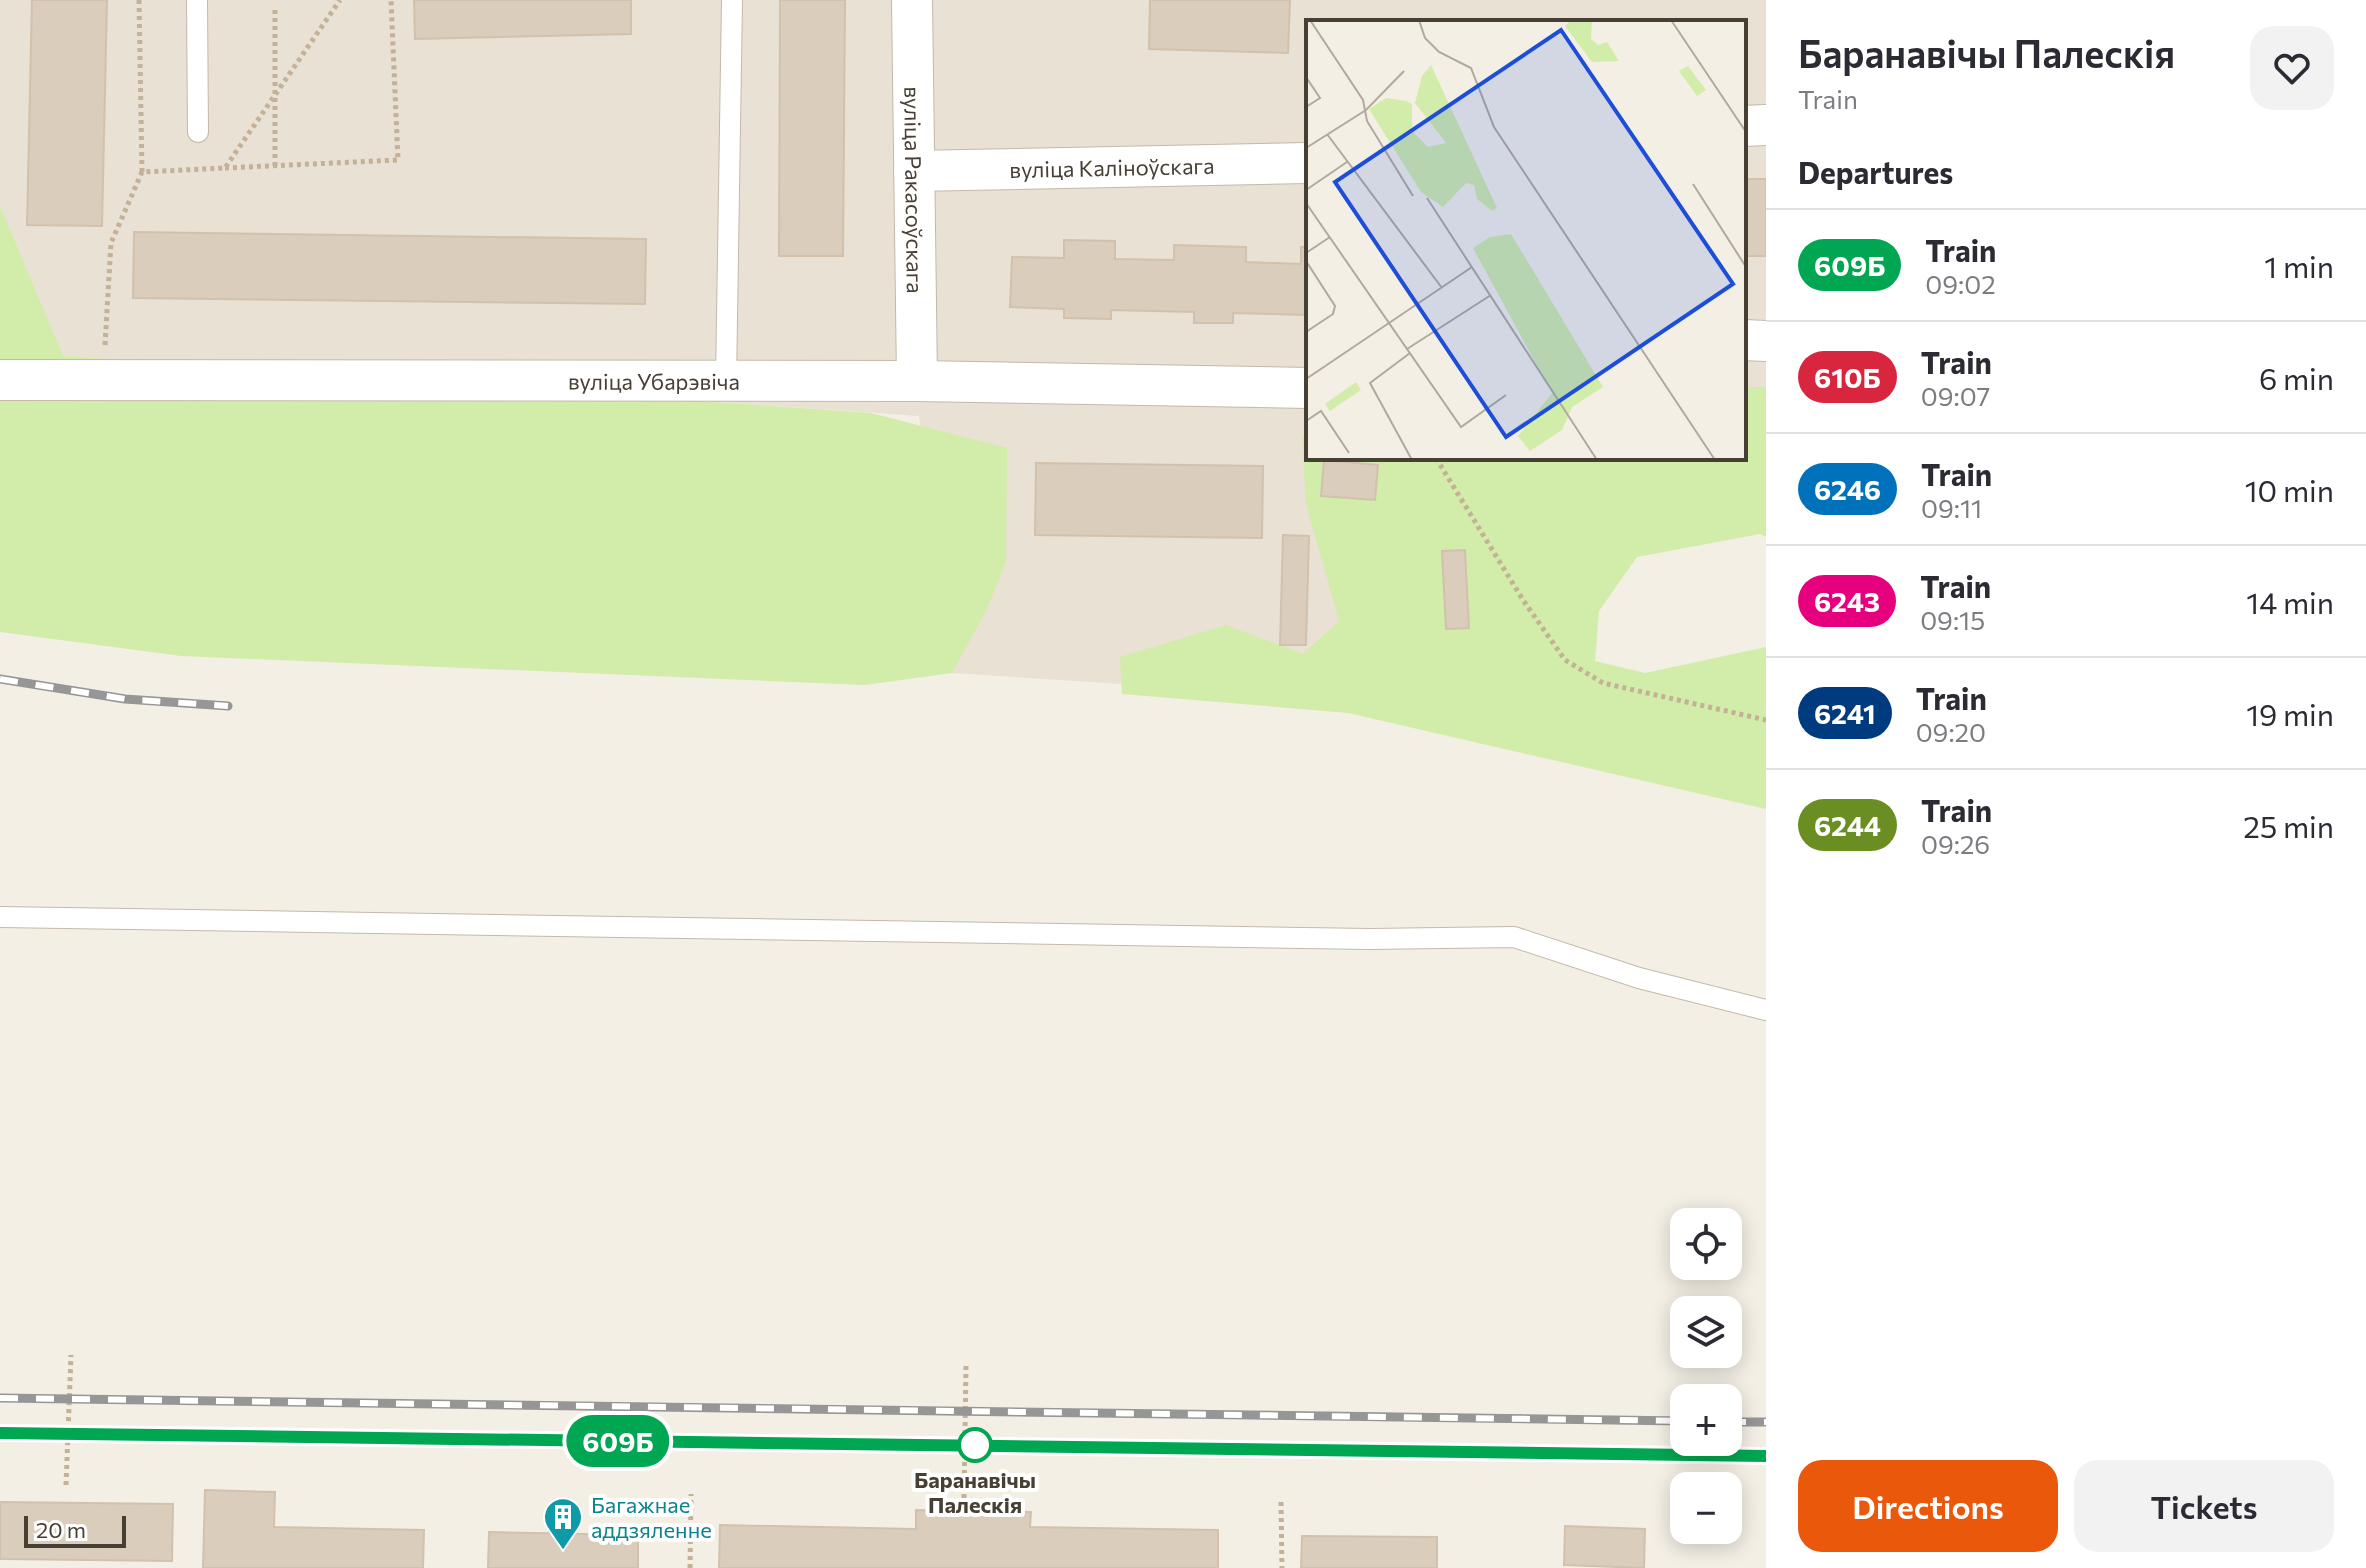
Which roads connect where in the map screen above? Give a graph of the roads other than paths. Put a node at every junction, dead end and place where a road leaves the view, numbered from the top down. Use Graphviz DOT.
graph roads {
  1 [pos="197,0"];
  2 [pos="732,0"];
  3 [pos="912,0"];
  4 [pos="1766,125"];
  5 [pos="1746,126"];
  6 [pos="198,132"];
  7 [pos="1306,163"];
  8 [pos="914,171"];
  9 [pos="1746,340"];
  10 [pos="1766,341"];
  11 [pos="0,380"];
  12 [pos="917,381"];
  13 [pos="726,382"];
  14 [pos="1306,388"];
  15 [pos="0,917"];
  16 [pos="1766,1010"];
  1 -- 6 [label="lane"];
  2 -- 13 [label="lane"];
  3 -- 8 [label="street, вуліца Ракасоўскага"];
  4 -- 5 [label="street"];
  7 -- 8 [label="street, вуліца Каліноўскага"];
  8 -- 12 [label="street, вуліца Ракасоўскага"];
  9 -- 10 [label="street"];
  11 -- 13 [label="street, вуліца Убарэвіча"];
  12 -- 13 [label="street, вуліца Убарэвіча"];
  12 -- 14 [label="street, вуліца Убарэвіча"];
  15 -- 16 [label="lane"];
}
